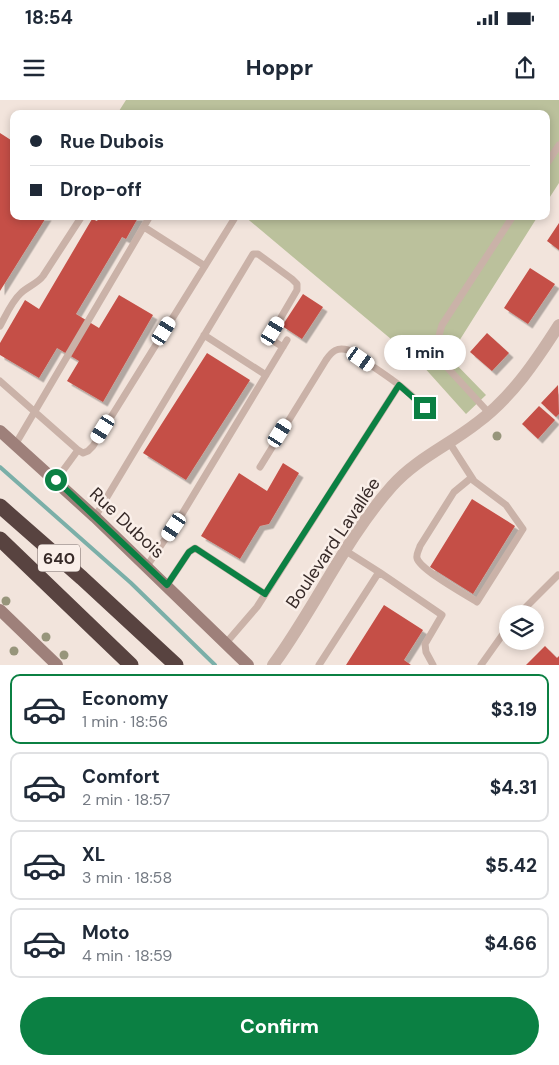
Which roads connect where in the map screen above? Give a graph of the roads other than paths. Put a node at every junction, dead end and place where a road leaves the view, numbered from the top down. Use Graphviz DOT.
graph roads {
  1 [pos="559,145"];
  2 [pos="550,159"];
  3 [pos="79,220"];
  4 [pos="148,220"];
  5 [pos="234,220"];
  6 [pos="510,220"];
  7 [pos="144,227"];
  8 [pos="205,266"];
  9 [pos="559,325"];
  10 [pos="0,326"];
  11 [pos="204,335"];
  12 [pos="287,340"];
  13 [pos="283,347"];
  14 [pos="266,375"];
  15 [pos="0,381"];
  16 [pos="399,385"];
  17 [pos="34,412"];
  18 [pos="489,413"];
  19 [pos="431,416"];
  20 [pos="0,431"];
  21 [pos="449,442"];
  22 [pos="15,444"];
  23 [pos="78,450"];
  24 [pos="260,466"];
  25 [pos="471,478"];
  26 [pos="56,480"];
  27 [pos="0,506"];
  28 [pos="95,516"];
  29 [pos="0,541"];
  30 [pos="346,551"];
  31 [pos="147,566"];
  32 [pos="378,572"];
  33 [pos="558,575"];
  34 [pos="167,585"];
  35 [pos="265,594"];
  36 [pos="528,605"];
  37 [pos="0,610"];
  38 [pos="499,640"];
  39 [pos="226,643"];
  40 [pos="57,665"];
  41 [pos="131,665"];
  42 [pos="176,665"];
  43 [pos="248,665"];
  44 [pos="273,665"];
  45 [pos="319,665"];
  46 [pos="433,665"];
  47 [pos="481,665"];
  1 -- 2 [label="lane"];
  3 -- 10 [label="lane"];
  4 -- 7 [label="lane"];
  5 -- 8 [label="lane"];
  6 -- 18 [label="lane"];
  7 -- 8 [label="lane"];
  7 -- 17 [label="lane"];
  8 -- 23 [label="lane"];
  9 -- 18 [label="street, Boulevard Lavallée"];
  11 -- 13 [label="lane"];
  11 -- 14 [label="lane"];
  11 -- 28 [label="lane"];
  12 -- 13 [label="lane"];
  13 -- 14 [label="lane"];
  14 -- 31 [label="lane"];
  15 -- 17 [label="lane"];
  16 -- 19 [label="lane"];
  16 -- 24 [label="lane"];
  16 -- 35 [label="lane"];
  17 -- 22 [label="lane"];
  17 -- 23 [label="lane"];
  18 -- 21 [label="street, Boulevard Lavallée"];
  20 -- 22 [label="street, Rue Dubois"];
  21 -- 25 [label="lane"];
  21 -- 30 [label="street, Boulevard Lavallée"];
  22 -- 26 [label="street, Rue Dubois"];
  23 -- 26 [label="lane"];
  25 -- 25 [label="lane"];
  26 -- 28 [label="street, Rue Dubois"];
  27 -- 42 [label="highway, 640"];
  28 -- 31 [label="street, Rue Dubois"];
  29 -- 41 [label="highway, 640"];
  30 -- 32 [label="lane"];
  30 -- 44 [label="street, Boulevard Lavallée"];
  31 -- 34 [label="street, Rue Dubois"];
  32 -- 45 [label="lane"];
  32 -- 46 [label="lane"];
  33 -- 36 [label="lane"];
  34 -- 35 [label="lane"];
  34 -- 39 [label="street, Rue Dubois"];
  35 -- 39 [label="lane"];
  37 -- 40 [label="street"];
  38 -- 47 [label="lane"];
  39 -- 43 [label="street, Rue Dubois"];
}
